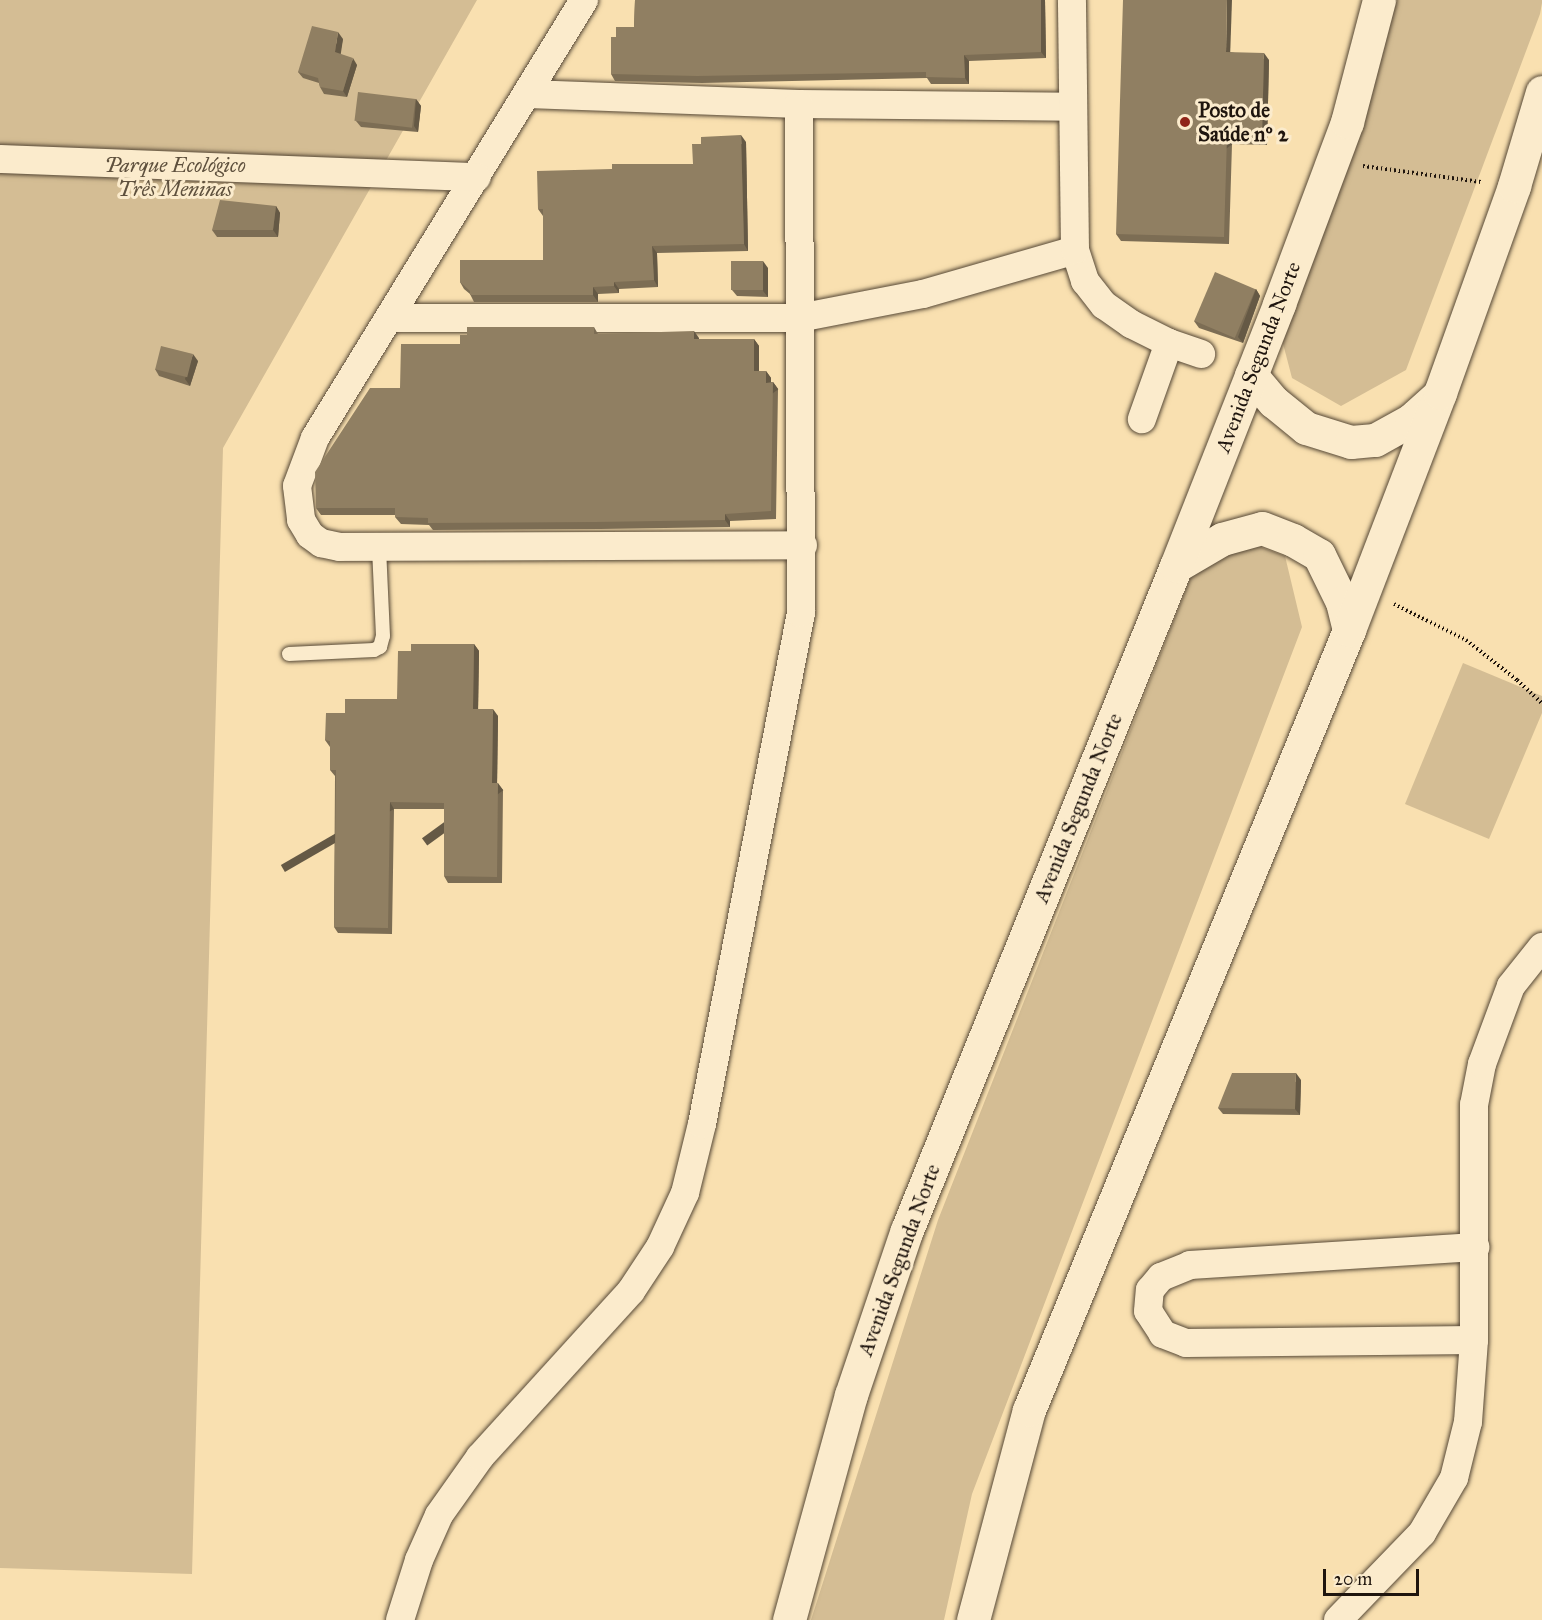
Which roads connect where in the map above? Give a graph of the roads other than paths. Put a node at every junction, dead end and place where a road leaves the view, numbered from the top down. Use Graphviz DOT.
graph roads {
  1 [pos="584,0"];
  2 [pos="1072,0"];
  3 [pos="1379,0"];
  4 [pos="1542,92"];
  5 [pos="528,94"];
  6 [pos="799,104"];
  7 [pos="1072,107"];
  8 [pos="0,159"];
  9 [pos="477,177"];
  10 [pos="1075,250"];
  11 [pos="390,318"];
  12 [pos="799,318"];
  13 [pos="1169,343"];
  14 [pos="1201,354"];
  15 [pos="1251,375"];
  16 [pos="1440,393"];
  17 [pos="1142,419"];
  18 [pos="803,545"];
  19 [pos="380,548"];
  20 [pos="1176,566"];
  21 [pos="1349,630"];
  22 [pos="289,654"];
  23 [pos="1542,946"];
  24 [pos="1475,1247"];
  25 [pos="1474,1340"];
  26 [pos="400,1620"];
  27 [pos="789,1620"];
  28 [pos="973,1620"];
  29 [pos="1338,1620"];
  1 -- 5 [label="street"];
  2 -- 7 [label="street"];
  3 -- 15 [label="main road, Avenida Segunda Norte"];
  4 -- 16 [label="main road"];
  5 -- 6 [label="street"];
  5 -- 9 [label="street"];
  6 -- 7 [label="street"];
  6 -- 12 [label="street"];
  7 -- 10 [label="street"];
  8 -- 9 [label="street"];
  9 -- 11 [label="street"];
  10 -- 12 [label="street"];
  10 -- 13 [label="street"];
  11 -- 12 [label="street"];
  11 -- 19 [label="street"];
  12 -- 18 [label="street"];
  13 -- 14 [label="street"];
  13 -- 17 [label="street"];
  15 -- 16 [label="main road"];
  15 -- 20 [label="main road, Avenida Segunda Norte"];
  16 -- 21 [label="main road"];
  18 -- 19 [label="street"];
  18 -- 26 [label="street"];
  19 -- 22 [label="lane"];
  20 -- 21 [label="main road"];
  20 -- 27 [label="main road, Avenida Segunda Norte"];
  21 -- 28 [label="main road"];
  23 -- 24 [label="street"];
  24 -- 25 [label="street"];
  24 -- 25 [label="street"];
  25 -- 29 [label="street"];
}
